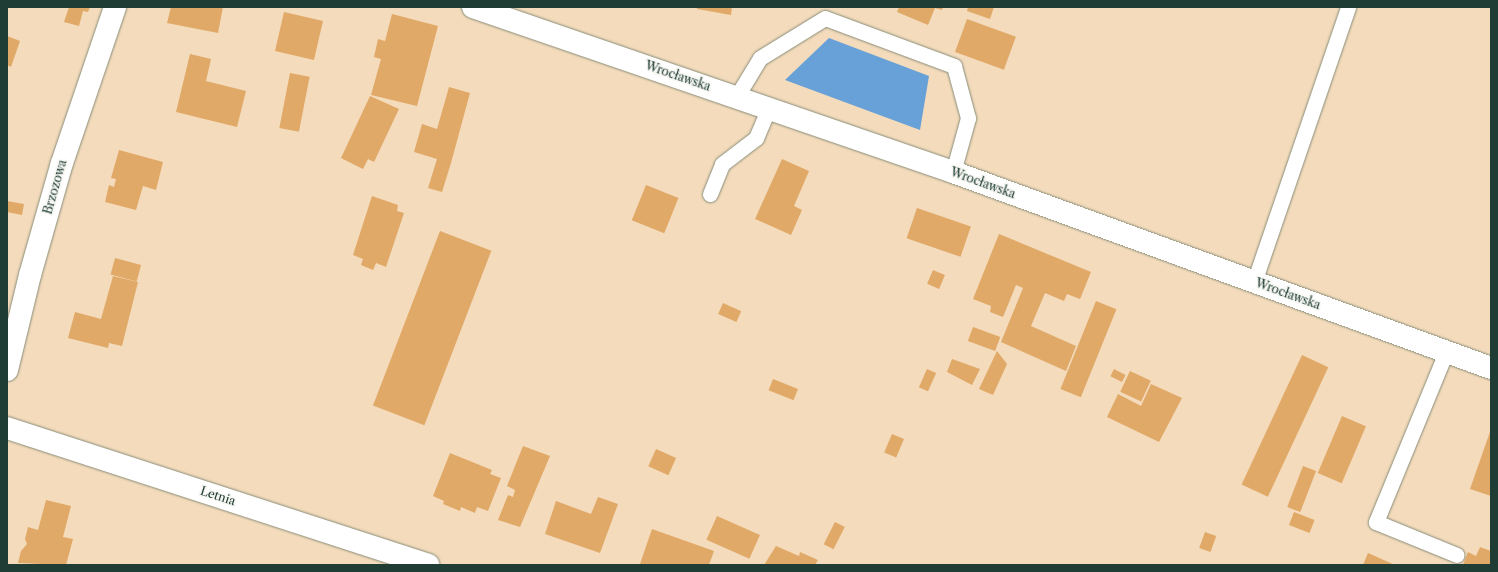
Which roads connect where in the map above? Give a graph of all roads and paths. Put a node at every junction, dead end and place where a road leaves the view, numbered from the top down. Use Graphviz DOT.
graph roads {
  1 [pos="115,7"];
  2 [pos="472,7"];
  3 [pos="1348,7"];
  4 [pos="737,96"];
  5 [pos="769,108"];
  6 [pos="953,172"];
  7 [pos="710,194"];
  8 [pos="1254,282"];
  9 [pos="1446,352"];
  10 [pos="1491,368"];
  11 [pos="7,370"];
  12 [pos="7,428"];
  13 [pos="1457,555"];
  14 [pos="428,565"];
  1 -- 11 [label="street, Brzozowa"];
  2 -- 4 [label="street, Wrocławska"];
  3 -- 8 [label="lane"];
  4 -- 5 [label="street, Wrocławska"];
  4 -- 6 [label="lane"];
  5 -- 6 [label="street, Wrocławska"];
  5 -- 7 [label="lane"];
  6 -- 8 [label="street, Wrocławska"];
  8 -- 9 [label="street, Wrocławska"];
  9 -- 10 [label="street, Wrocławska"];
  9 -- 13 [label="lane"];
  12 -- 14 [label="street, Letnia"];
}
